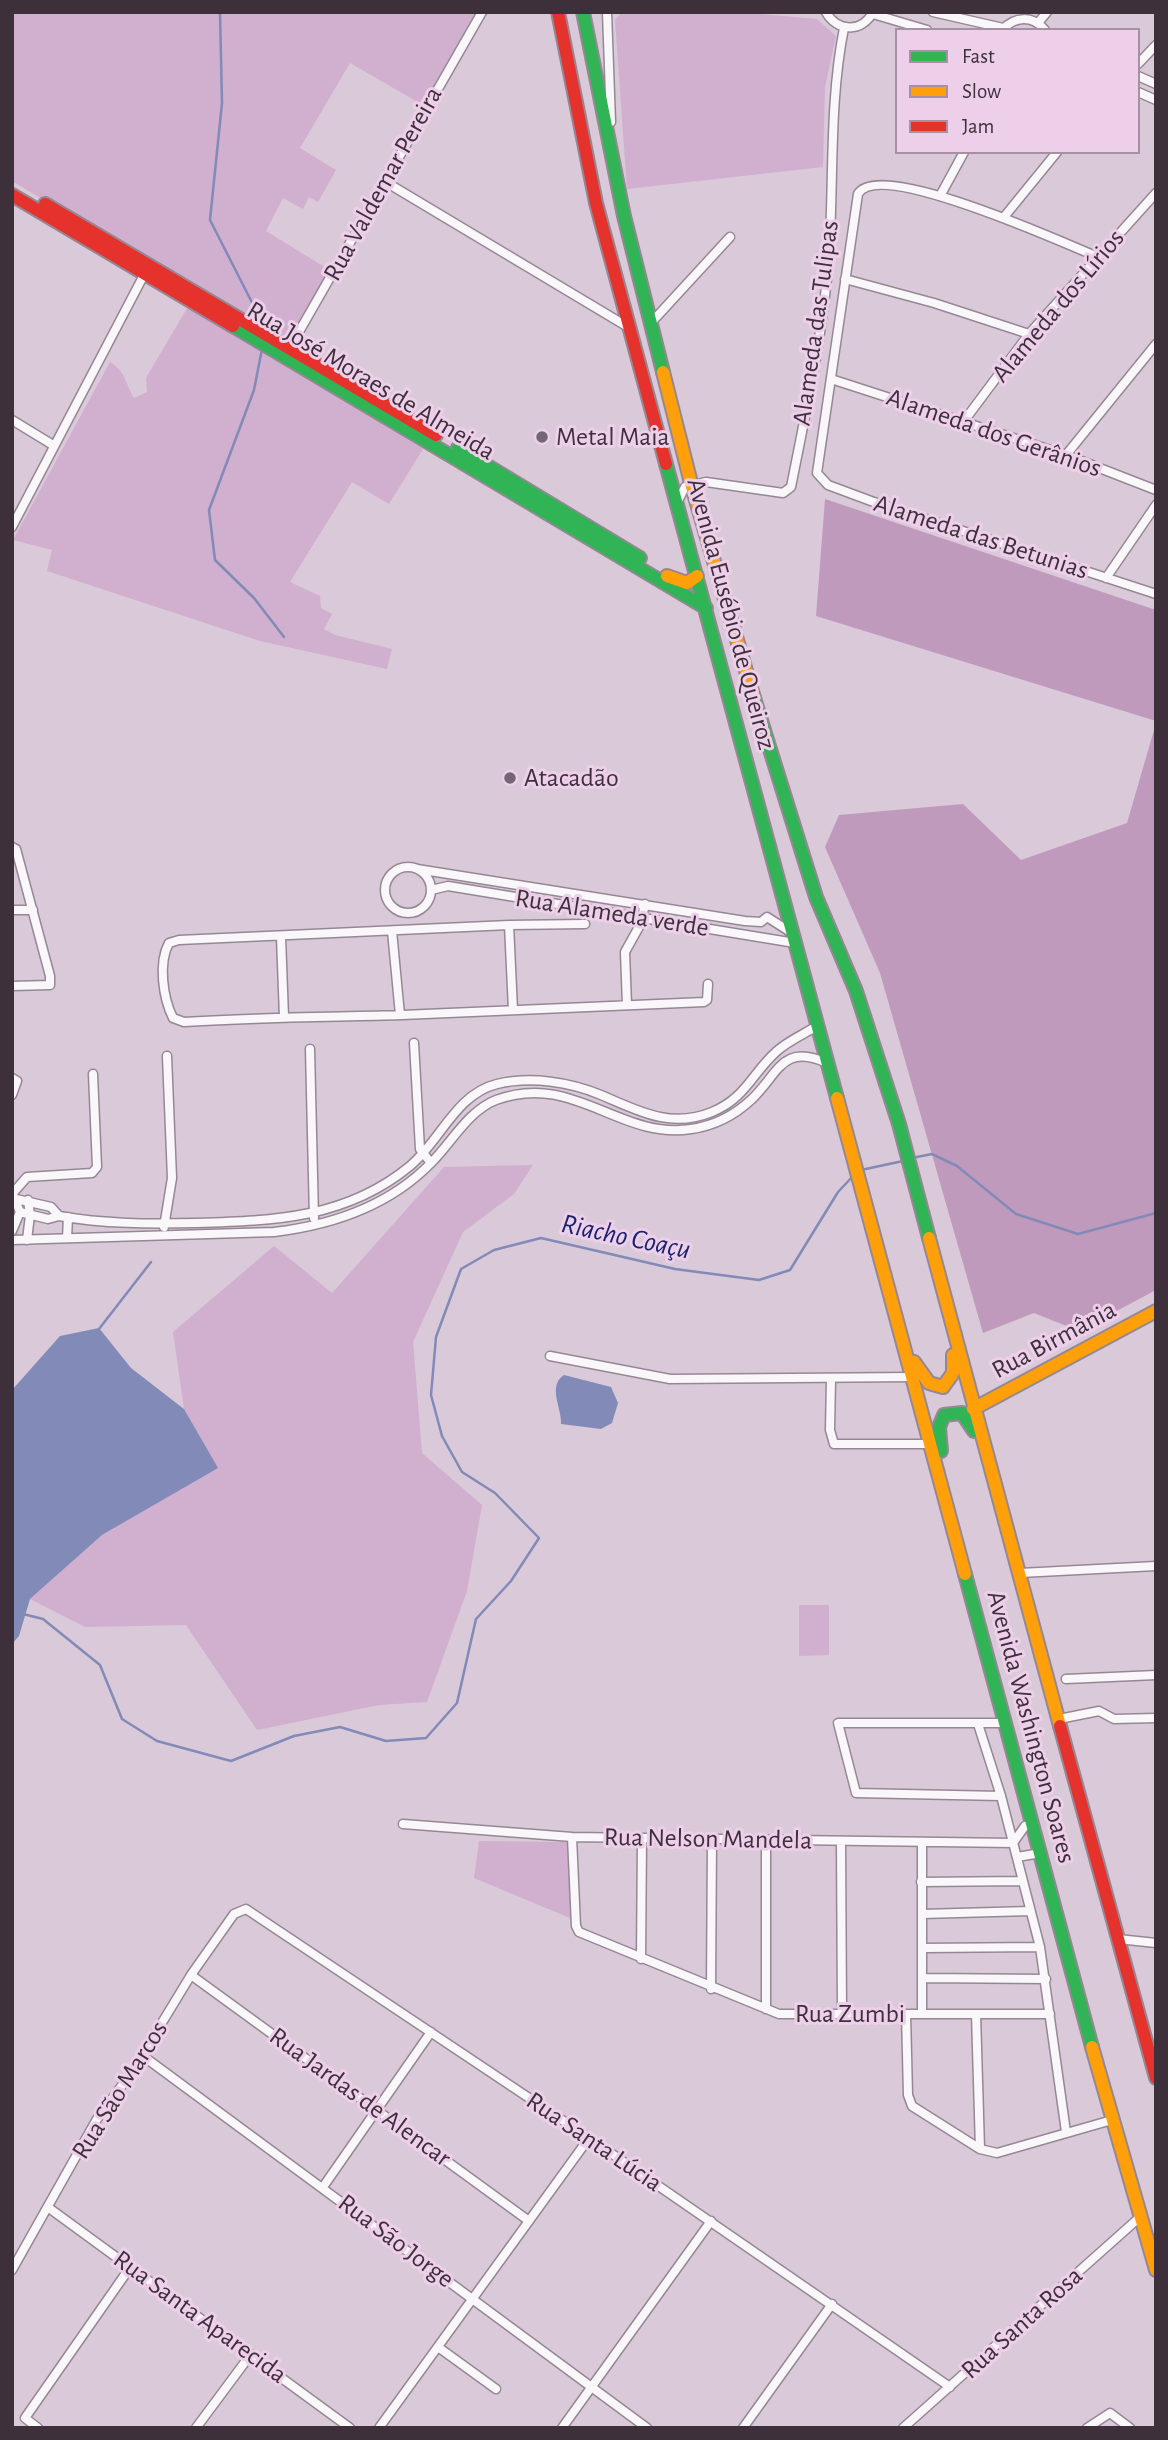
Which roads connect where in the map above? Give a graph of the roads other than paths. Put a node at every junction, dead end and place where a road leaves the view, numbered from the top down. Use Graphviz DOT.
graph roads {
  1 [pos="482,12"];
  2 [pos="558,12"];
  3 [pos="583,12"];
  4 [pos="607,12"];
  5 [pos="819,12"];
  6 [pos="933,12"];
  7 [pos="1047,12"];
  8 [pos="826,13"];
  9 [pos="873,13"];
  10 [pos="963,20"];
  11 [pos="1038,23"];
  12 [pos="844,27"];
  13 [pos="922,28"];
  14 [pos="961,28"];
  15 [pos="999,28"];
  16 [pos="1004,28"];
  17 [pos="1043,28"];
  18 [pos="1156,45"];
  19 [pos="1140,62"];
  20 [pos="1140,77"];
  21 [pos="1156,84"];
  22 [pos="1140,93"];
  23 [pos="1156,100"];
  24 [pos="963,154"];
  25 [pos="1055,154"];
  26 [pos="613,167"];
  27 [pos="384,181"];
  28 [pos="12,185"];
  29 [pos="1156,193"];
  30 [pos="12,195"];
  31 [pos="940,196"];
  32 [pos="1004,217"];
  33 [pos="730,237"];
  34 [pos="1098,257"];
  35 [pos="147,270"];
  36 [pos="845,279"];
  37 [pos="650,324"];
  38 [pos="631,329"];
  39 [pos="1029,334"];
  40 [pos="1156,344"];
  41 [pos="287,353"];
  42 [pos="831,379"];
  43 [pos="12,420"];
  44 [pos="964,421"];
  45 [pos="53,445"];
  46 [pos="1066,455"];
  47 [pos="691,483"];
  48 [pos="1156,490"];
  49 [pos="678,505"];
  50 [pos="1156,505"];
  51 [pos="12,527"];
  52 [pos="621,551"];
  53 [pos="697,576"];
  54 [pos="1106,578"];
  55 [pos="1156,594"];
  56 [pos="706,608"];
  57 [pos="12,847"];
  58 [pos="417,869"];
  59 [pos="431,890"];
  60 [pos="645,904"];
  61 [pos="12,910"];
  62 [pos="33,910"];
  63 [pos="642,918"];
  64 [pos="585,924"];
  65 [pos="509,925"];
  66 [pos="392,931"];
  67 [pos="281,937"];
  68 [pos="793,938"];
  69 [pos="708,984"];
  70 [pos="12,986"];
  71 [pos="626,1005"];
  72 [pos="513,1010"];
  73 [pos="400,1015"];
  74 [pos="284,1017"];
  75 [pos="817,1026"];
  76 [pos="414,1043"];
  77 [pos="310,1049"];
  78 [pos="167,1056"];
  79 [pos="827,1063"];
  80 [pos="93,1074"];
  81 [pos="12,1078"];
  82 [pos="521,1081"];
  83 [pos="497,1084"];
  84 [pos="12,1095"];
  85 [pos="522,1095"];
  86 [pos="469,1097"];
  87 [pos="501,1098"];
  88 [pos="480,1110"];
  89 [pos="457,1112"];
  90 [pos="468,1120"];
  91 [pos="422,1155"];
  92 [pos="431,1163"];
  93 [pos="917,1188"];
  94 [pos="14,1196"];
  95 [pos="865,1196"];
  96 [pos="28,1200"];
  97 [pos="20,1212"];
  98 [pos="314,1214"];
  99 [pos="30,1215"];
  100 [pos="58,1216"];
  101 [pos="68,1217"];
  102 [pos="164,1224"];
  103 [pos="315,1226"];
  104 [pos="12,1231"];
  105 [pos="163,1235"];
  106 [pos="67,1238"];
  107 [pos="12,1240"];
  108 [pos="27,1240"];
  109 [pos="1156,1311"];
  110 [pos="954,1335"];
  111 [pos="905,1346"];
  112 [pos="550,1356"];
  113 [pos="913,1377"];
  114 [pos="831,1379"];
  115 [pos="973,1409"];
  116 [pos="931,1444"];
  117 [pos="986,1454"];
  118 [pos="938,1468"];
  119 [pos="1156,1566"];
  120 [pos="1020,1573"];
  121 [pos="1156,1675"];
  122 [pos="1066,1679"];
  123 [pos="1156,1718"];
  124 [pos="1059,1719"];
  125 [pos="1006,1723"];
  126 [pos="978,1724"];
  127 [pos="1001,1796"];
  128 [pos="403,1824"];
  129 [pos="1034,1824"];
  130 [pos="572,1837"];
  131 [pos="642,1838"];
  132 [pos="712,1839"];
  133 [pos="766,1840"];
  134 [pos="841,1842"];
  135 [pos="922,1843"];
  136 [pos="1013,1843"];
  137 [pos="1041,1853"];
  138 [pos="1017,1857"];
  139 [pos="1022,1881"];
  140 [pos="921,1882"];
  141 [pos="1030,1911"];
  142 [pos="233,1914"];
  143 [pos="922,1914"];
  144 [pos="1118,1939"];
  145 [pos="1156,1942"];
  146 [pos="1040,1947"];
  147 [pos="922,1948"];
  148 [pos="641,1959"];
  149 [pos="191,1975"];
  150 [pos="922,1978"];
  151 [pos="1046,1979"];
  152 [pos="711,1989"];
  153 [pos="766,2009"];
  154 [pos="842,2014"];
  155 [pos="906,2014"];
  156 [pos="922,2014"];
  157 [pos="976,2014"];
  158 [pos="1050,2014"];
  159 [pos="431,2032"];
  160 [pos="143,2056"];
  161 [pos="1156,2078"];
  162 [pos="377,2109"];
  163 [pos="1112,2120"];
  164 [pos="1066,2132"];
  165 [pos="589,2138"];
  166 [pos="980,2149"];
  167 [pos="323,2187"];
  168 [pos="50,2208"];
  169 [pos="1140,2217"];
  170 [pos="529,2221"];
  171 [pos="711,2221"];
  172 [pos="131,2266"];
  173 [pos="12,2270"];
  174 [pos="1156,2270"];
  175 [pos="473,2298"];
  176 [pos="832,2304"];
  177 [pos="438,2347"];
  178 [pos="251,2354"];
  179 [pos="592,2387"];
  180 [pos="950,2387"];
  181 [pos="496,2389"];
  182 [pos="38,2428"];
  183 [pos="197,2428"];
  184 [pos="350,2428"];
  185 [pos="379,2428"];
  186 [pos="562,2428"];
  187 [pos="647,2428"];
  188 [pos="743,2428"];
  189 [pos="903,2428"];
  190 [pos="1087,2428"];
  191 [pos="1130,2428"];
  1 -- 27 [label="street, Rua Valdemar Pereira"];
  2 -- 38 [label="main road, Avenida Eusébio de Queiroz"];
  3 -- 26 [label="main road, Avenida Eusébio de Queiroz"];
  4 -- 26 [label="street"];
  5 -- 8 [label="street"];
  6 -- 10 [label="street"];
  7 -- 11 [label="street"];
  8 -- 12 [label="street"];
  9 -- 12 [label="street"];
  9 -- 13 [label="street"];
  10 -- 14 [label="street"];
  10 -- 15 [label="street"];
  11 -- 16 [label="street"];
  11 -- 17 [label="street"];
  12 -- 47 [label="street, Alameda das Tulipas"];
  18 -- 19 [label="street"];
  20 -- 21 [label="street"];
  22 -- 23 [label="street"];
  24 -- 31 [label="street"];
  25 -- 32 [label="street"];
  26 -- 37 [label="main road, Avenida Eusébio de Queiroz"];
  27 -- 38 [label="street"];
  27 -- 41 [label="street, Rua Valdemar Pereira"];
  28 -- 35 [label="main road, Rua José Moraes de Almeida"];
  29 -- 34 [label="street, Alameda dos Lírios"];
  30 -- 35 [label="main road, Rua José Moraes de Almeida"];
  31 -- 32 [label="street"];
  31 -- 36 [label="street"];
  32 -- 34 [label="street"];
  33 -- 37 [label="street"];
  34 -- 39 [label="street, Alameda dos Lírios"];
  35 -- 41 [label="main road, Rua José Moraes de Almeida"];
  35 -- 45 [label="street"];
  36 -- 39 [label="street"];
  36 -- 42 [label="street"];
  37 -- 47 [label="main road, Avenida Eusébio de Queiroz"];
  38 -- 49 [label="main road, Avenida Eusébio de Queiroz"];
  39 -- 44 [label="street, Alameda dos Lírios"];
  40 -- 46 [label="street"];
  41 -- 52 [label="main road, Rua José Moraes de Almeida"];
  42 -- 44 [label="street, Alameda dos Gerânios"];
  42 -- 54 [label="street, Alameda das Betunias"];
  43 -- 45 [label="street"];
  44 -- 46 [label="street, Alameda dos Gerânios"];
  45 -- 51 [label="street"];
  46 -- 48 [label="street, Alameda dos Gerânios"];
  47 -- 49 [label="street"];
  47 -- 93 [label="main road, Avenida Eusébio de Queiroz"];
  49 -- 53 [label="main road, Avenida Eusébio de Queiroz"];
  50 -- 54 [label="street"];
  52 -- 53 [label="main road, Rua José Moraes de Almeida"];
  52 -- 56 [label="main road, Rua José Moraes de Almeida"];
  53 -- 56 [label="main road, Avenida Eusébio de Queiroz"];
  54 -- 55 [label="street, Alameda das Betunias"];
  56 -- 68 [label="main road, Avenida Eusébio de Queiroz"];
  57 -- 62 [label="street"];
  58 -- 59 [label="street"];
  58 -- 59 [label="street"];
  58 -- 60 [label="street, Rua Alameda verde"];
  59 -- 63 [label="street, Rua Alameda verde"];
  60 -- 63 [label="street"];
  60 -- 68 [label="street, Rua Alameda verde"];
  61 -- 62 [label="street"];
  62 -- 70 [label="street"];
  63 -- 68 [label="street, Rua Alameda verde"];
  63 -- 71 [label="street"];
  64 -- 65 [label="street"];
  65 -- 66 [label="street"];
  65 -- 72 [label="street"];
  66 -- 67 [label="street"];
  66 -- 73 [label="street"];
  67 -- 74 [label="street"];
  67 -- 74 [label="street"];
  68 -- 75 [label="main road, Avenida Eusébio de Queiroz"];
  69 -- 71 [label="street"];
  71 -- 72 [label="street"];
  72 -- 73 [label="street"];
  73 -- 74 [label="street"];
  75 -- 79 [label="main road, Avenida Eusébio de Queiroz"];
  75 -- 82 [label="street"];
  76 -- 91 [label="street"];
  77 -- 98 [label="street"];
  78 -- 102 [label="street"];
  79 -- 85 [label="street"];
  79 -- 95 [label="main road, Avenida Eusébio de Queiroz"];
  80 -- 94 [label="street"];
  81 -- 84 [label="street"];
  82 -- 83 [label="street"];
  82 -- 85 [label="street"];
  83 -- 86 [label="street"];
  83 -- 87 [label="street"];
  85 -- 87 [label="street"];
  86 -- 88 [label="street"];
  86 -- 89 [label="street"];
  87 -- 88 [label="street"];
  88 -- 90 [label="street"];
  89 -- 90 [label="street"];
  89 -- 91 [label="street"];
  90 -- 92 [label="street"];
  91 -- 92 [label="street"];
  91 -- 98 [label="street"];
  92 -- 103 [label="street"];
  93 -- 110 [label="main road, Avenida Washington Soares"];
  94 -- 96 [label="street"];
  94 -- 97 [label="street"];
  95 -- 111 [label="main road, Avenida Washington Soares"];
  96 -- 99 [label="street"];
  96 -- 100 [label="street"];
  97 -- 99 [label="street"];
  97 -- 104 [label="street"];
  98 -- 102 [label="street"];
  98 -- 103 [label="street"];
  99 -- 100 [label="street"];
  99 -- 108 [label="street"];
  100 -- 101 [label="street"];
  101 -- 102 [label="street"];
  101 -- 106 [label="street"];
  102 -- 105 [label="street"];
  103 -- 105 [label="street"];
  105 -- 106 [label="street"];
  106 -- 108 [label="street"];
  107 -- 108 [label="street"];
  109 -- 115 [label="main road, Rua Birmânia"];
  110 -- 111 [label="main road"];
  110 -- 115 [label="main road, Avenida Washington Soares"];
  111 -- 113 [label="main road, Avenida Washington Soares"];
  112 -- 114 [label="street"];
  113 -- 114 [label="street"];
  113 -- 116 [label="main road, Avenida Washington Soares"];
  114 -- 116 [label="street"];
  115 -- 117 [label="main road, Avenida Washington Soares"];
  116 -- 118 [label="main road, Avenida Washington Soares"];
  117 -- 118 [label="main road"];
  117 -- 120 [label="main road, Avenida Washington Soares"];
  118 -- 125 [label="main road, Avenida Washington Soares"];
  119 -- 120 [label="street"];
  120 -- 124 [label="main road, Avenida Washington Soares"];
  121 -- 122 [label="street"];
  123 -- 124 [label="street"];
  124 -- 144 [label="main road, Avenida Washington Soares"];
  125 -- 126 [label="street"];
  125 -- 129 [label="main road, Avenida Washington Soares"];
  126 -- 127 [label="street, Avenida Washington Soares"];
  126 -- 127 [label="street"];
  127 -- 136 [label="street, Avenida Washington Soares"];
  128 -- 130 [label="street, Rua Nelson Mandela"];
  129 -- 136 [label="street"];
  129 -- 137 [label="main road, Avenida Washington Soares"];
  130 -- 131 [label="street, Rua Nelson Mandela"];
  130 -- 148 [label="street, Rua Zumbi"];
  131 -- 132 [label="street, Rua Nelson Mandela"];
  131 -- 148 [label="street"];
  132 -- 133 [label="street, Rua Nelson Mandela"];
  132 -- 152 [label="street"];
  133 -- 134 [label="street, Rua Nelson Mandela"];
  133 -- 153 [label="street"];
  134 -- 135 [label="street, Rua Nelson Mandela"];
  134 -- 154 [label="street"];
  135 -- 136 [label="street, Rua Nelson Mandela"];
  135 -- 140 [label="street"];
  136 -- 138 [label="street, Avenida Washington Soares"];
  137 -- 138 [label="street"];
  137 -- 163 [label="main road, Avenida Washington Soares"];
  138 -- 139 [label="street, Avenida Washington Soares"];
  139 -- 140 [label="street"];
  139 -- 141 [label="street, Avenida Washington Soares"];
  140 -- 143 [label="street"];
  141 -- 143 [label="street"];
  141 -- 146 [label="street, Avenida Washington Soares"];
  142 -- 149 [label="street, Rua São Marcos"];
  142 -- 159 [label="street, Rua Santa Lúcia"];
  143 -- 147 [label="street"];
  144 -- 145 [label="street"];
  144 -- 161 [label="main road, Avenida Washington Soares"];
  146 -- 147 [label="street"];
  146 -- 151 [label="street, Avenida Washington Soares"];
  147 -- 150 [label="street"];
  148 -- 152 [label="street, Rua Zumbi"];
  149 -- 160 [label="street, Rua São Marcos"];
  149 -- 162 [label="street, Rua Jardas de Alencar"];
  150 -- 151 [label="street"];
  150 -- 156 [label="street"];
  151 -- 158 [label="street, Avenida Washington Soares"];
  152 -- 153 [label="street, Rua Zumbi"];
  153 -- 154 [label="street, Rua Zumbi"];
  154 -- 155 [label="street, Rua Zumbi"];
  155 -- 156 [label="street, Rua Zumbi"];
  155 -- 166 [label="street"];
  156 -- 157 [label="street, Rua Zumbi"];
  157 -- 158 [label="street, Rua Zumbi"];
  157 -- 166 [label="street"];
  158 -- 164 [label="street, Avenida Washington Soares"];
  159 -- 162 [label="street"];
  159 -- 165 [label="street, Rua Santa Lúcia"];
  160 -- 167 [label="street, Rua São Jorge"];
  160 -- 168 [label="street, Rua São Marcos"];
  162 -- 167 [label="street"];
  162 -- 170 [label="street, Rua Jardas de Alencar"];
  163 -- 164 [label="street"];
  163 -- 169 [label="main road, Avenida Washington Soares"];
  164 -- 166 [label="street"];
  165 -- 170 [label="street"];
  165 -- 171 [label="street, Rua Santa Lúcia"];
  167 -- 175 [label="street, Rua São Jorge"];
  168 -- 172 [label="street, Rua Santa Aparecida"];
  168 -- 173 [label="street, Rua São Marcos"];
  169 -- 174 [label="main road, Avenida Washington Soares"];
  169 -- 180 [label="street, Rua Santa Rosa"];
  170 -- 175 [label="street"];
  171 -- 176 [label="street, Rua Santa Lúcia"];
  171 -- 179 [label="street"];
  172 -- 178 [label="street, Rua Santa Aparecida"];
  172 -- 182 [label="street"];
  175 -- 177 [label="street"];
  175 -- 179 [label="street, Rua São Jorge"];
  176 -- 180 [label="street, Rua Santa Lúcia"];
  176 -- 188 [label="street"];
  177 -- 181 [label="street"];
  177 -- 185 [label="street"];
  178 -- 183 [label="street"];
  178 -- 184 [label="street, Rua Santa Aparecida"];
  179 -- 186 [label="street"];
  179 -- 187 [label="street, Rua São Jorge"];
  180 -- 189 [label="street, Rua Santa Rosa"];
  190 -- 191 [label="street"];
}
